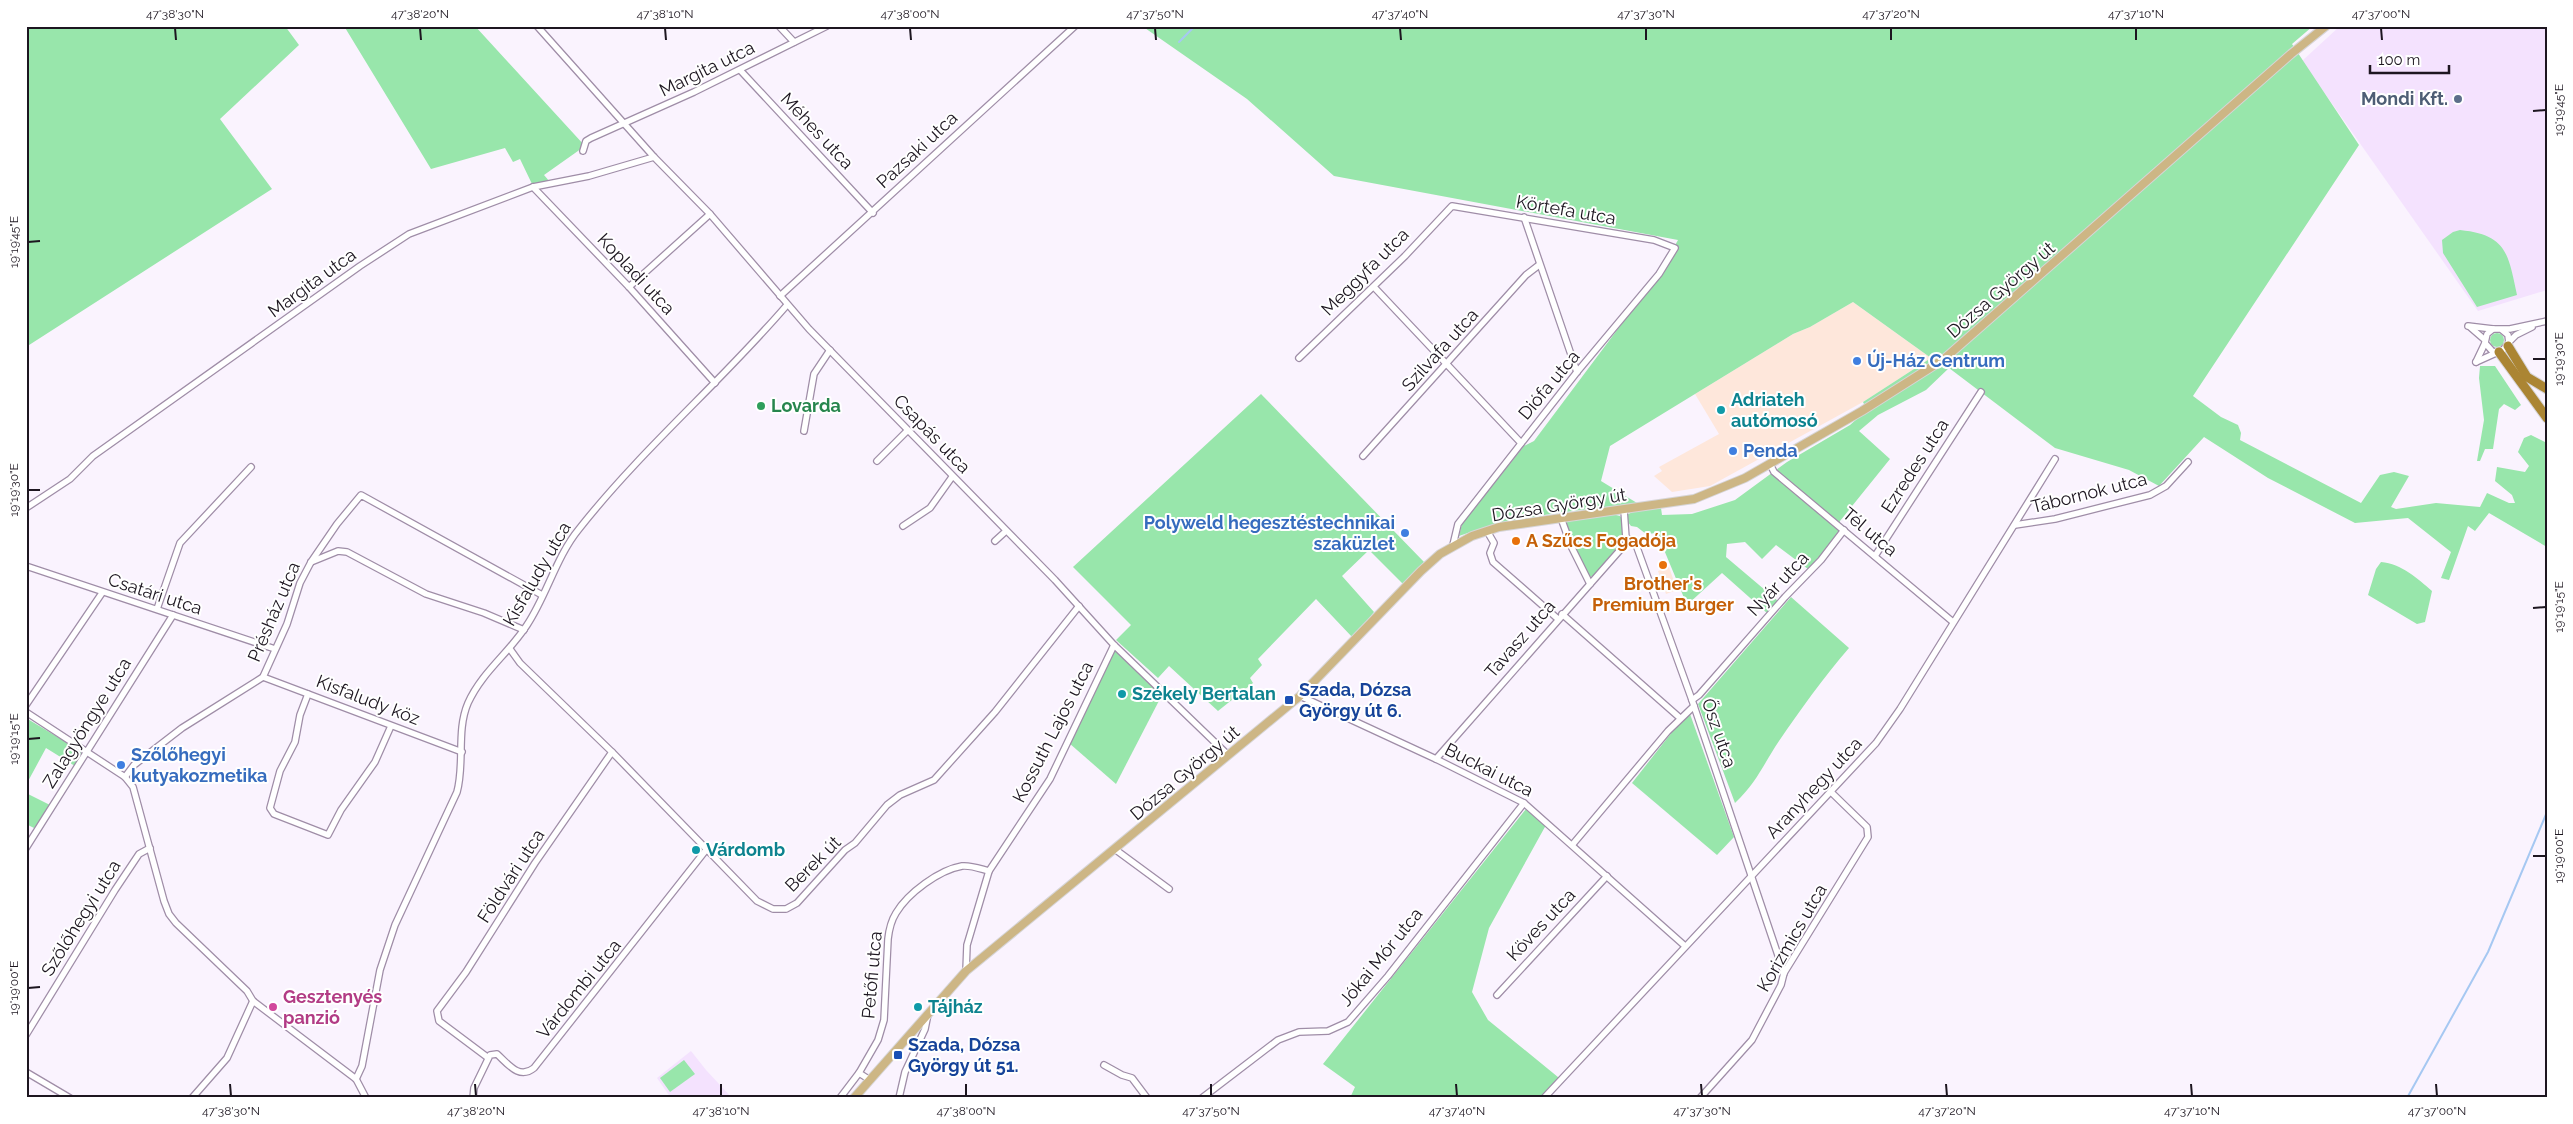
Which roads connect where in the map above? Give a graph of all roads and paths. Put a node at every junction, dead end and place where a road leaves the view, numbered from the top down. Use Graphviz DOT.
graph roads {
  1 [pos="537,26"];
  2 [pos="779,26"];
  3 [pos="827,26"];
  4 [pos="1075,26"];
  5 [pos="2326,26"];
  6 [pos="794,42"];
  7 [pos="740,70"];
  8 [pos="626,124"];
  9 [pos="583,151"];
  10 [pos="654,157"];
  11 [pos="533,187"];
  12 [pos="1452,206"];
  13 [pos="872,213"];
  14 [pos="710,214"];
  15 [pos="1524,217"];
  16 [pos="1675,248"];
  17 [pos="1539,265"];
  18 [pos="628,287"];
  19 [pos="1374,287"];
  20 [pos="780,296"];
  21 [pos="787,304"];
  22 [pos="780,313"];
  23 [pos="795,313"];
  24 [pos="2545,321"];
  25 [pos="2493,329"];
  26 [pos="2502,330"];
  27 [pos="2485,342"];
  28 [pos="2508,345"];
  29 [pos="830,350"];
  30 [pos="2498,352"];
  31 [pos="1299,358"];
  32 [pos="1446,366"];
  33 [pos="1577,372"];
  34 [pos="715,383"];
  35 [pos="2547,389"];
  36 [pos="1981,392"];
  37 [pos="2547,418"];
  38 [pos="804,431"];
  39 [pos="907,431"];
  40 [pos="1520,443"];
  41 [pos="1363,456"];
  42 [pos="2054,459"];
  43 [pos="877,461"];
  44 [pos="2188,462"];
  45 [pos="1770,464"];
  46 [pos="251,467"];
  47 [pos="952,478"];
  48 [pos="26,508"];
  49 [pos="1624,510"];
  50 [pos="1561,518"];
  51 [pos="2015,525"];
  52 [pos="903,526"];
  53 [pos="1487,530"];
  54 [pos="1844,530"];
  55 [pos="1006,531"];
  56 [pos="995,541"];
  57 [pos="1628,541"];
  58 [pos="1453,545"];
  59 [pos="1875,556"];
  60 [pos="311,562"];
  61 [pos="27,567"];
  62 [pos="1590,584"];
  63 [pos="102,593"];
  64 [pos="542,595"];
  65 [pos="1079,606"];
  66 [pos="157,609"];
  67 [pos="173,615"];
  68 [pos="1560,617"];
  69 [pos="1953,622"];
  70 [pos="524,630"];
  71 [pos="1114,645"];
  72 [pos="275,649"];
  73 [pos="510,649"];
  74 [pos="263,677"];
  75 [pos="308,694"];
  76 [pos="1300,696"];
  77 [pos="1693,703"];
  78 [pos="26,705"];
  79 [pos="26,712"];
  80 [pos="1680,718"];
  81 [pos="391,726"];
  82 [pos="86,752"];
  83 [pos="462,752"];
  84 [pos="612,752"];
  85 [pos="1228,755"];
  86 [pos="1436,758"];
  87 [pos="126,776"];
  88 [pos="1831,792"];
  89 [pos="1524,802"];
  90 [pos="1573,844"];
  91 [pos="26,848"];
  92 [pos="150,848"];
  93 [pos="706,850"];
  94 [pos="1116,850"];
  95 [pos="989,871"];
  96 [pos="1607,876"];
  97 [pos="1752,877"];
  98 [pos="1169,890"];
  99 [pos="1685,946"];
  100 [pos="966,971"];
  101 [pos="1784,973"];
  102 [pos="1497,995"];
  103 [pos="253,1001"];
  104 [pos="929,1012"];
  105 [pos="26,1035"];
  106 [pos="487,1057"];
  107 [pos="1104,1065"];
  108 [pos="26,1072"];
  109 [pos="860,1073"];
  110 [pos="356,1080"];
  111 [pos="870,1080"];
  112 [pos="70,1098"];
  113 [pos="192,1098"];
  114 [pos="366,1098"];
  115 [pos="473,1098"];
  116 [pos="840,1098"];
  117 [pos="854,1098"];
  118 [pos="899,1098"];
  119 [pos="1146,1098"];
  120 [pos="1202,1098"];
  121 [pos="1544,1098"];
  122 [pos="1700,1098"];
  1 -- 8 [label="street, Csapás utca"];
  2 -- 6 [label="street"];
  3 -- 6 [label="street, Margita utca"];
  4 -- 13 [label="street, Pazsaki utca"];
  5 -- 45 [label="main road, Dózsa György út"];
  6 -- 7 [label="street, Margita utca"];
  7 -- 8 [label="street, Margita utca"];
  7 -- 13 [label="street, Méhes utca"];
  8 -- 9 [label="street, Margita utca"];
  8 -- 10 [label="street, Csapás utca"];
  10 -- 11 [label="street, Margita utca"];
  10 -- 14 [label="street, Csapás utca"];
  11 -- 18 [label="street, Kopladi utca"];
  11 -- 48 [label="street, Margita utca"];
  12 -- 15 [label="street, Körtefa utca"];
  12 -- 19 [label="street, Meggyfa utca"];
  13 -- 20 [label="street, Pazsaki utca"];
  14 -- 18 [label="street"];
  14 -- 20 [label="street, Csapás utca"];
  15 -- 16 [label="street, Körtefa utca"];
  15 -- 17 [label="street"];
  16 -- 33 [label="street, Diófa utca"];
  17 -- 32 [label="street, Szilvafa utca"];
  17 -- 33 [label="street"];
  18 -- 34 [label="street, Kopladi utca"];
  19 -- 31 [label="street, Meggyfa utca"];
  19 -- 32 [label="street"];
  20 -- 21 [label="street, Csapás utca"];
  21 -- 22 [label="street, Kisfaludy utca"];
  21 -- 23 [label="street, Csapás utca"];
  22 -- 23 [label="street"];
  22 -- 34 [label="street, Kisfaludy utca"];
  23 -- 29 [label="street, Csapás utca"];
  24 -- 26 [label="street"];
  24 -- 28 [label="street"];
  25 -- 26 [label="street"];
  25 -- 27 [label="street"];
  25 -- 27 [label="street"];
  26 -- 28 [label="street"];
  27 -- 30 [label="street"];
  27 -- 30 [label="street"];
  28 -- 30 [label="street"];
  28 -- 35 [label="highway"];
  29 -- 38 [label="street"];
  29 -- 39 [label="street, Csapás utca"];
  30 -- 37 [label="highway"];
  32 -- 40 [label="street"];
  32 -- 41 [label="street, Szilvafa utca"];
  33 -- 40 [label="street, Diófa utca"];
  34 -- 64 [label="street, Kisfaludy utca"];
  36 -- 59 [label="street, Ezredes utca"];
  39 -- 43 [label="street"];
  39 -- 47 [label="street, Csapás utca"];
  40 -- 58 [label="street, Diófa utca"];
  42 -- 51 [label="street, Aranyhegy utca"];
  44 -- 51 [label="street, Tábornok utca"];
  45 -- 49 [label="main road, Dózsa György út"];
  45 -- 54 [label="street, Tél utca"];
  46 -- 66 [label="street"];
  47 -- 52 [label="street"];
  47 -- 55 [label="street, Csapás utca"];
  49 -- 50 [label="main road, Dózsa György út"];
  49 -- 57 [label="street, Ősz utca"];
  50 -- 53 [label="main road, Dózsa György út"];
  50 -- 62 [label="street"];
  51 -- 69 [label="street, Aranyhegy utca"];
  53 -- 58 [label="main road, Dózsa György út"];
  53 -- 68 [label="street"];
  54 -- 59 [label="street, Tél utca"];
  54 -- 77 [label="street, Nyár utca"];
  55 -- 56 [label="street"];
  55 -- 65 [label="street, Csapás utca"];
  57 -- 62 [label="street, Tavasz utca"];
  57 -- 77 [label="street, Ősz utca"];
  58 -- 76 [label="main road, Dózsa György út"];
  59 -- 69 [label="street, Tél utca"];
  60 -- 64 [label="street, Présház utca"];
  60 -- 70 [label="street"];
  60 -- 72 [label="street, Présház utca"];
  61 -- 63 [label="street, Csatári utca"];
  62 -- 68 [label="street, Tavasz utca"];
  63 -- 66 [label="street, Csatári utca"];
  63 -- 78 [label="street"];
  64 -- 70 [label="street, Kisfaludy utca"];
  65 -- 71 [label="street, Csapás utca"];
  65 -- 93 [label="street, Berek út"];
  66 -- 67 [label="street, Csatári utca"];
  67 -- 72 [label="street, Csatári utca"];
  67 -- 82 [label="street, Zalagyöngye utca"];
  68 -- 80 [label="street"];
  68 -- 86 [label="street, Tavasz utca"];
  69 -- 88 [label="street, Aranyhegy utca"];
  70 -- 73 [label="street, Kisfaludy utca"];
  71 -- 85 [label="street, Csapás utca"];
  71 -- 95 [label="street, Kossuth Lajos utca"];
  72 -- 74 [label="street, Présház utca"];
  73 -- 83 [label="street, Kisfaludy utca"];
  73 -- 84 [label="street, Berek út"];
  74 -- 75 [label="street, Kisfaludy köz"];
  74 -- 87 [label="street, Présház utca"];
  75 -- 81 [label="street, Kisfaludy köz"];
  75 -- 81 [label="street"];
  76 -- 85 [label="main road, Dózsa György út"];
  76 -- 86 [label="street, Buckai utca"];
  77 -- 80 [label="street, Nyár utca"];
  77 -- 97 [label="street, Ősz utca"];
  79 -- 82 [label="street"];
  80 -- 90 [label="street, Nyár utca"];
  81 -- 83 [label="street, Kisfaludy köz"];
  82 -- 87 [label="street"];
  82 -- 91 [label="street, Zalagyöngye utca"];
  83 -- 110 [label="street, Kisfaludy utca"];
  84 -- 93 [label="street, Berek út"];
  84 -- 106 [label="street, Földvári utca"];
  85 -- 94 [label="main road, Dózsa György út"];
  86 -- 89 [label="street, Buckai utca"];
  87 -- 92 [label="street"];
  88 -- 97 [label="street, Aranyhegy utca"];
  88 -- 101 [label="street, Korizmics utca"];
  89 -- 90 [label="street, Buckai utca"];
  89 -- 120 [label="street, Jókai Mór utca"];
  90 -- 96 [label="street, Buckai utca"];
  92 -- 103 [label="street"];
  92 -- 105 [label="street, Szőlőhegyi utca"];
  93 -- 106 [label="street, Várdombi utca"];
  94 -- 98 [label="street"];
  94 -- 100 [label="main road, Dózsa György út"];
  95 -- 100 [label="street, Kossuth Lajos utca"];
  95 -- 109 [label="street, Petőfi utca"];
  96 -- 99 [label="street, Buckai utca"];
  96 -- 102 [label="street, Köves utca"];
  97 -- 99 [label="street, Aranyhegy utca"];
  97 -- 101 [label="street, Ősz utca"];
  99 -- 121 [label="street, Aranyhegy utca"];
  100 -- 104 [label="main road, Dózsa György út"];
  101 -- 122 [label="street, Korizmics utca"];
  103 -- 110 [label="street"];
  103 -- 113 [label="street"];
  104 -- 111 [label="main road, Dózsa György út"];
  104 -- 118 [label="street"];
  106 -- 115 [label="street"];
  107 -- 119 [label="street"];
  108 -- 112 [label="street"];
  109 -- 111 [label="street"];
  109 -- 116 [label="street"];
  110 -- 114 [label="street"];
  111 -- 117 [label="main road, Dózsa György út"];
}
